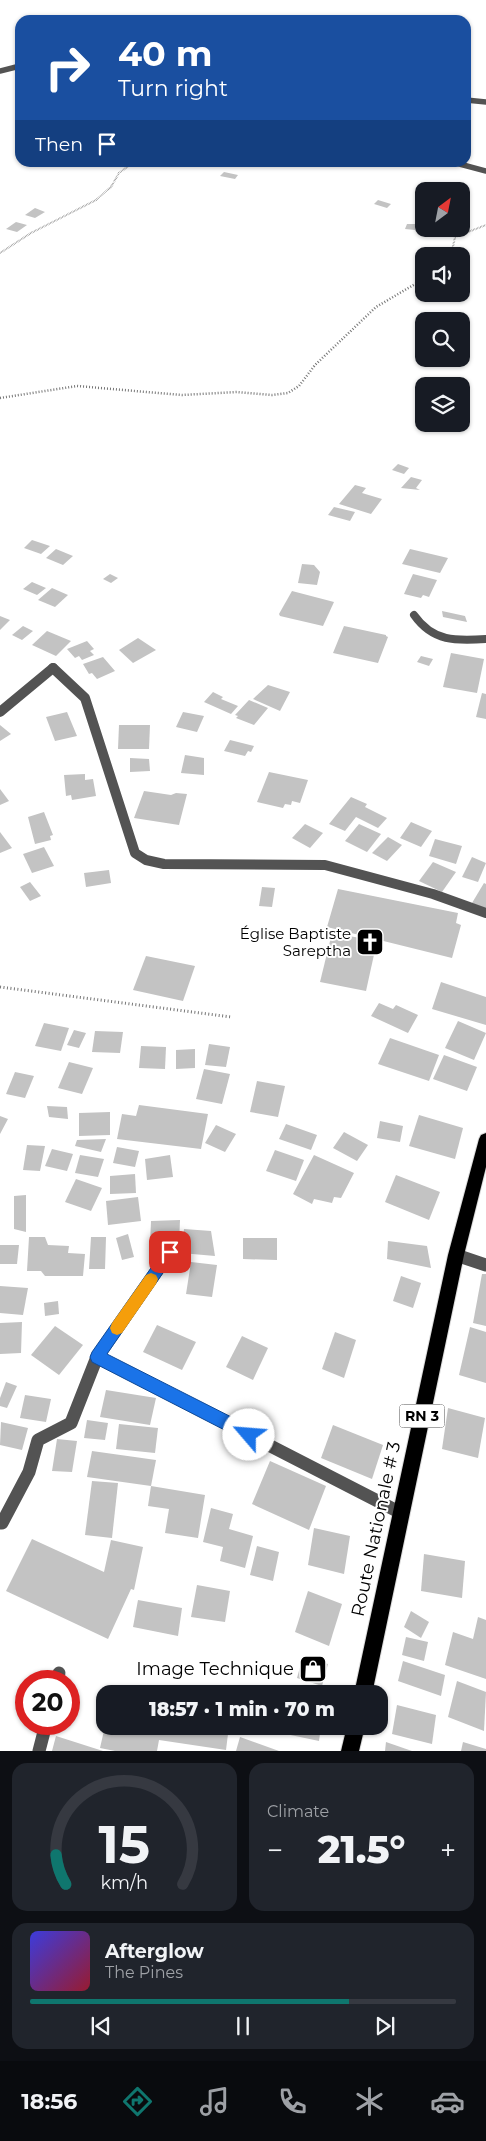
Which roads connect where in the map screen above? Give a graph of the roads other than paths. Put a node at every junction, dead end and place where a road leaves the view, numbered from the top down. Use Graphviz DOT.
graph roads {
  1 [pos="15,67"];
  2 [pos="0,71"];
  3 [pos="471,100"];
  4 [pos="486,102"];
  5 [pos="471,167"];
  6 [pos="486,171"];
  7 [pos="414,615"];
  8 [pos="486,639"];
  9 [pos="0,712"];
  10 [pos="486,914"];
  11 [pos="486,1139"];
  12 [pos="170,1252"];
  13 [pos="456,1255"];
  14 [pos="486,1265"];
  15 [pos="97,1357"];
  16 [pos="402,1513"];
  17 [pos="0,1523"];
  18 [pos="365,1685"];
  19 [pos="44,1735"];
  20 [pos="354,1735"];
  21 [pos="40,1751"];
  22 [pos="350,1751"];
  1 -- 2 [label="street"];
  3 -- 4 [label="street"];
  5 -- 6 [label="street"];
  7 -- 8 [label="street"];
  9 -- 10 [label="street"];
  11 -- 13 [label="main road, Route Nationale # 3 / RN 3"];
  12 -- 15 [label="street"];
  13 -- 14 [label="street"];
  13 -- 16 [label="main road, Route Nationale # 3 / RN 3"];
  15 -- 16 [label="street"];
  15 -- 17 [label="street"];
  16 -- 18 [label="main road, Route Nationale # 3 / RN 3"];
  19 -- 21 [label="street"];
  20 -- 22 [label="main road"];
}
